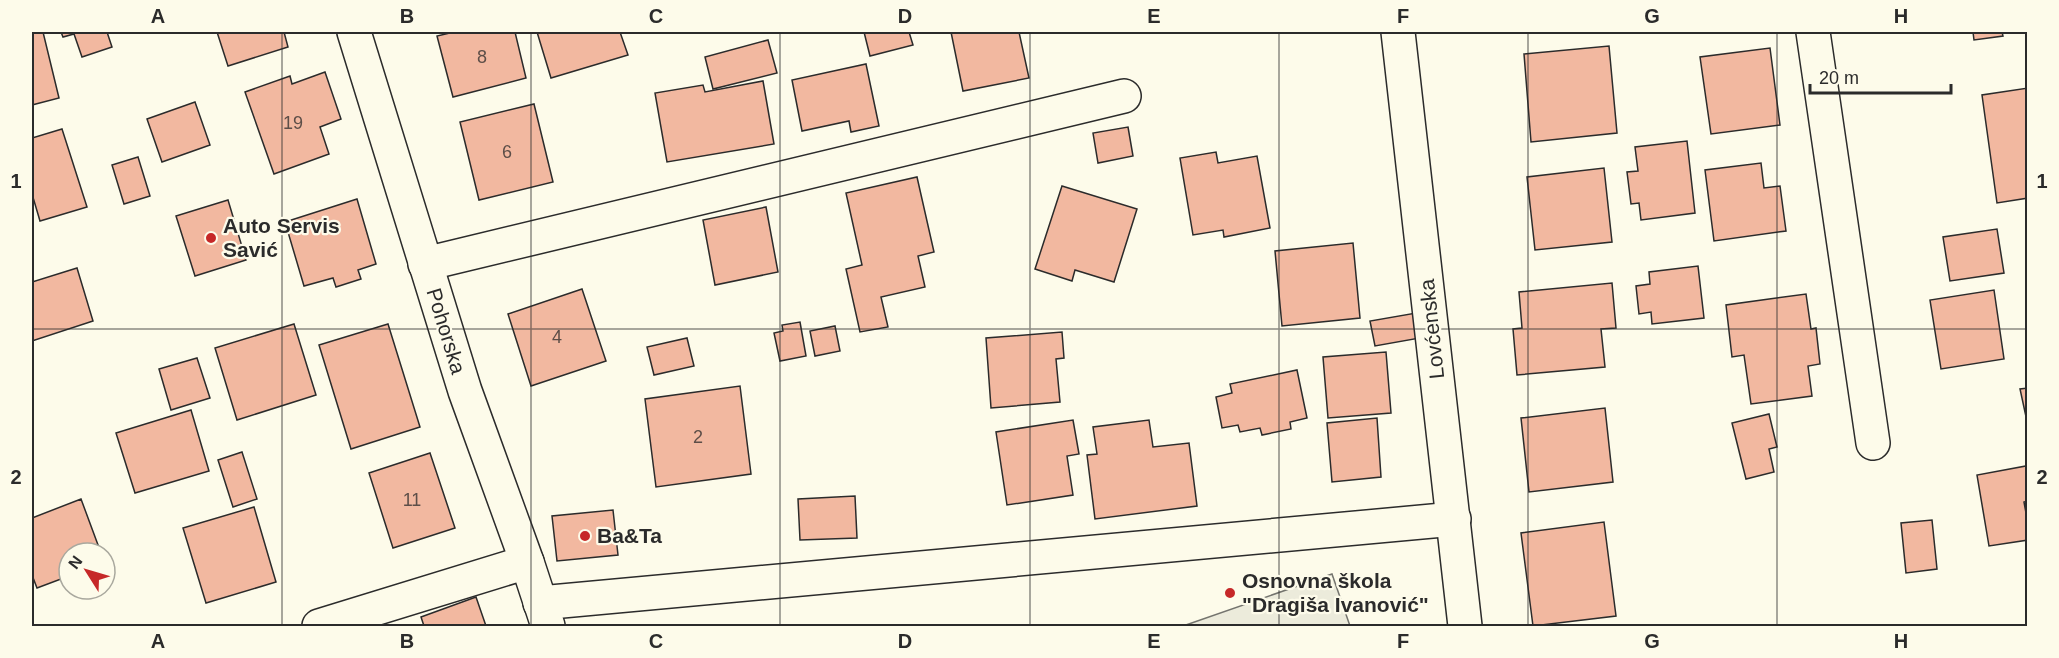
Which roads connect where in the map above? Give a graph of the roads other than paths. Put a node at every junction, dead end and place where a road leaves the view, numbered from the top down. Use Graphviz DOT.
graph roads {
  1 [pos="354,32"];
  2 [pos="1398,32"];
  3 [pos="1813,32"];
  4 [pos="1124,96"];
  5 [pos="425,264"];
  6 [pos="1873,443"];
  7 [pos="1454,519"];
  8 [pos="527,562"];
  9 [pos="544,615"];
  10 [pos="319,627"];
  11 [pos="1465,627"];
  1 -- 5 [label="street, Pohorska"];
  2 -- 7 [label="street, Lovćenska"];
  3 -- 6 [label="street"];
  4 -- 5 [label="street"];
  5 -- 8 [label="street, Pohorska"];
  7 -- 9 [label="street"];
  7 -- 11 [label="street, Lovćenska"];
  8 -- 9 [label="street, Pohorska"];
  8 -- 10 [label="street"];
}
